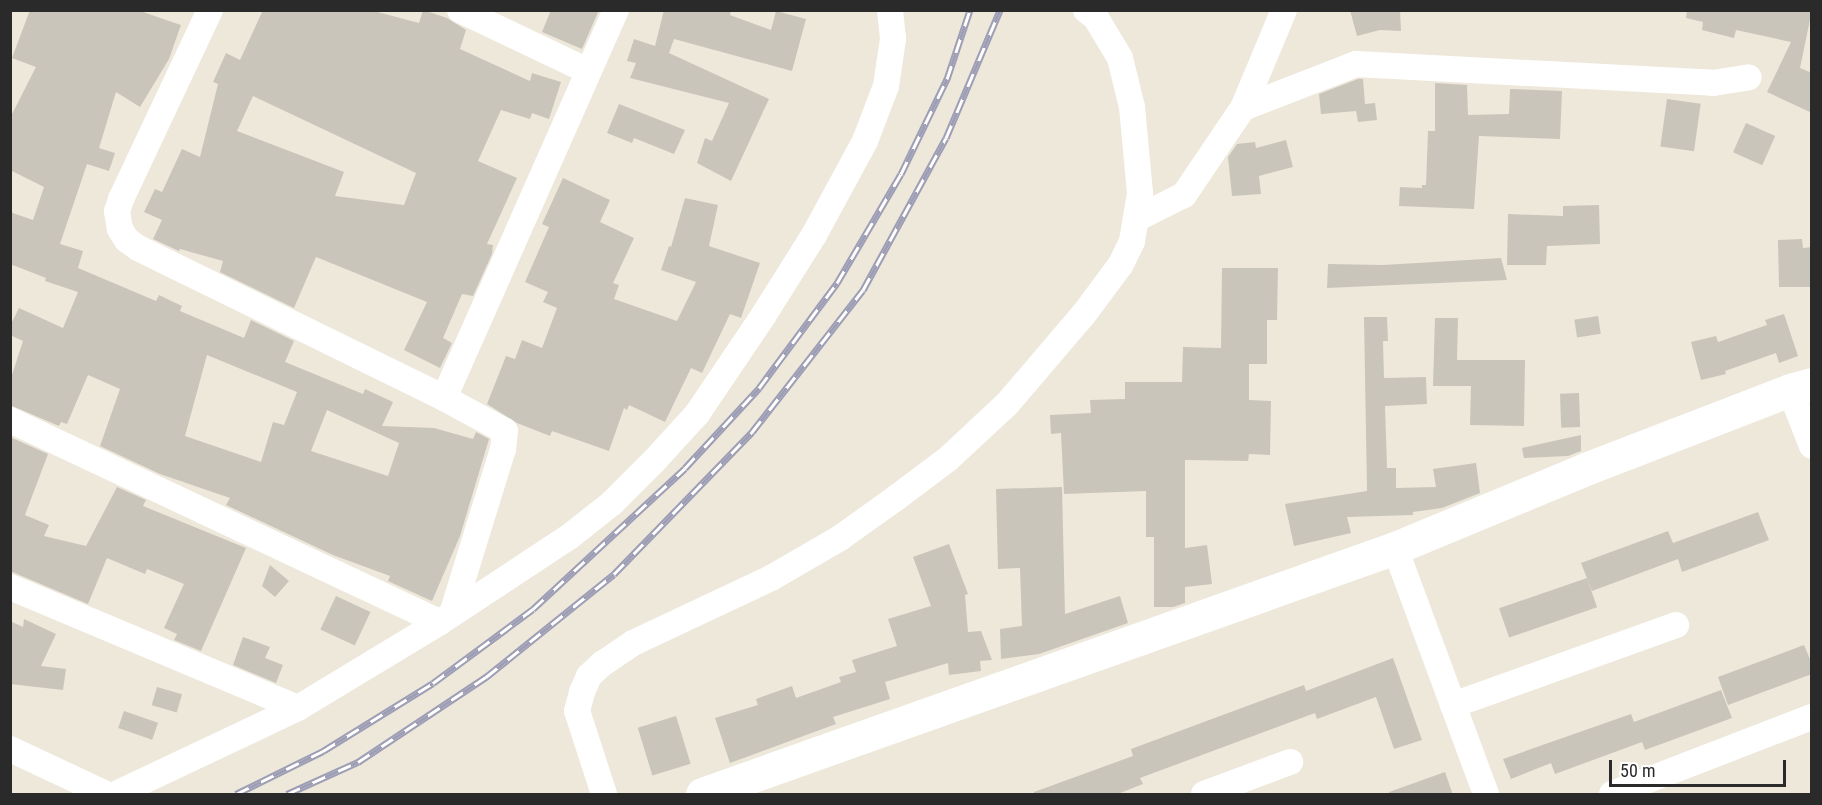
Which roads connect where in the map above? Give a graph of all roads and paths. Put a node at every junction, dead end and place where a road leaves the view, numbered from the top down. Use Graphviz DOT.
graph roads {
  1 [pos="210,10"];
  2 [pos="460,10"];
  3 [pos="616,10"];
  4 [pos="890,10"];
  5 [pos="1086,10"];
  6 [pos="1284,10"];
  7 [pos="588,71"];
  8 [pos="1749,77"];
  9 [pos="1243,108"];
  10 [pos="1138,218"];
  11 [pos="1801,387"];
  12 [pos="444,398"];
  13 [pos="10,420"];
  14 [pos="1812,446"];
  15 [pos="1395,548"];
  16 [pos="10,587"];
  17 [pos="446,618"];
  18 [pos="1676,625"];
  19 [pos="1453,705"];
  20 [pos="298,708"];
  21 [pos="1812,717"];
  22 [pos="10,749"];
  23 [pos="1290,762"];
  24 [pos="106,795"];
  25 [pos="116,795"];
  26 [pos="604,795"];
  27 [pos="702,795"];
  28 [pos="1204,795"];
  29 [pos="1486,795"];
  30 [pos="1612,795"];
  1 -- 12 [label="street"];
  2 -- 7 [label="street"];
  3 -- 7 [label="street"];
  4 -- 17 [label="street"];
  5 -- 10 [label="street"];
  6 -- 9 [label="street"];
  7 -- 12 [label="street"];
  8 -- 9 [label="street"];
  9 -- 10 [label="street"];
  10 -- 26 [label="street"];
  11 -- 14 [label="street"];
  11 -- 15 [label="main road"];
  12 -- 17 [label="street"];
  13 -- 17 [label="street"];
  15 -- 19 [label="street"];
  15 -- 27 [label="main road"];
  16 -- 20 [label="street"];
  17 -- 20 [label="street"];
  18 -- 19 [label="street"];
  19 -- 29 [label="street"];
  20 -- 25 [label="street"];
  21 -- 30 [label="street"];
  22 -- 24 [label="street"];
  23 -- 28 [label="street"];
}
